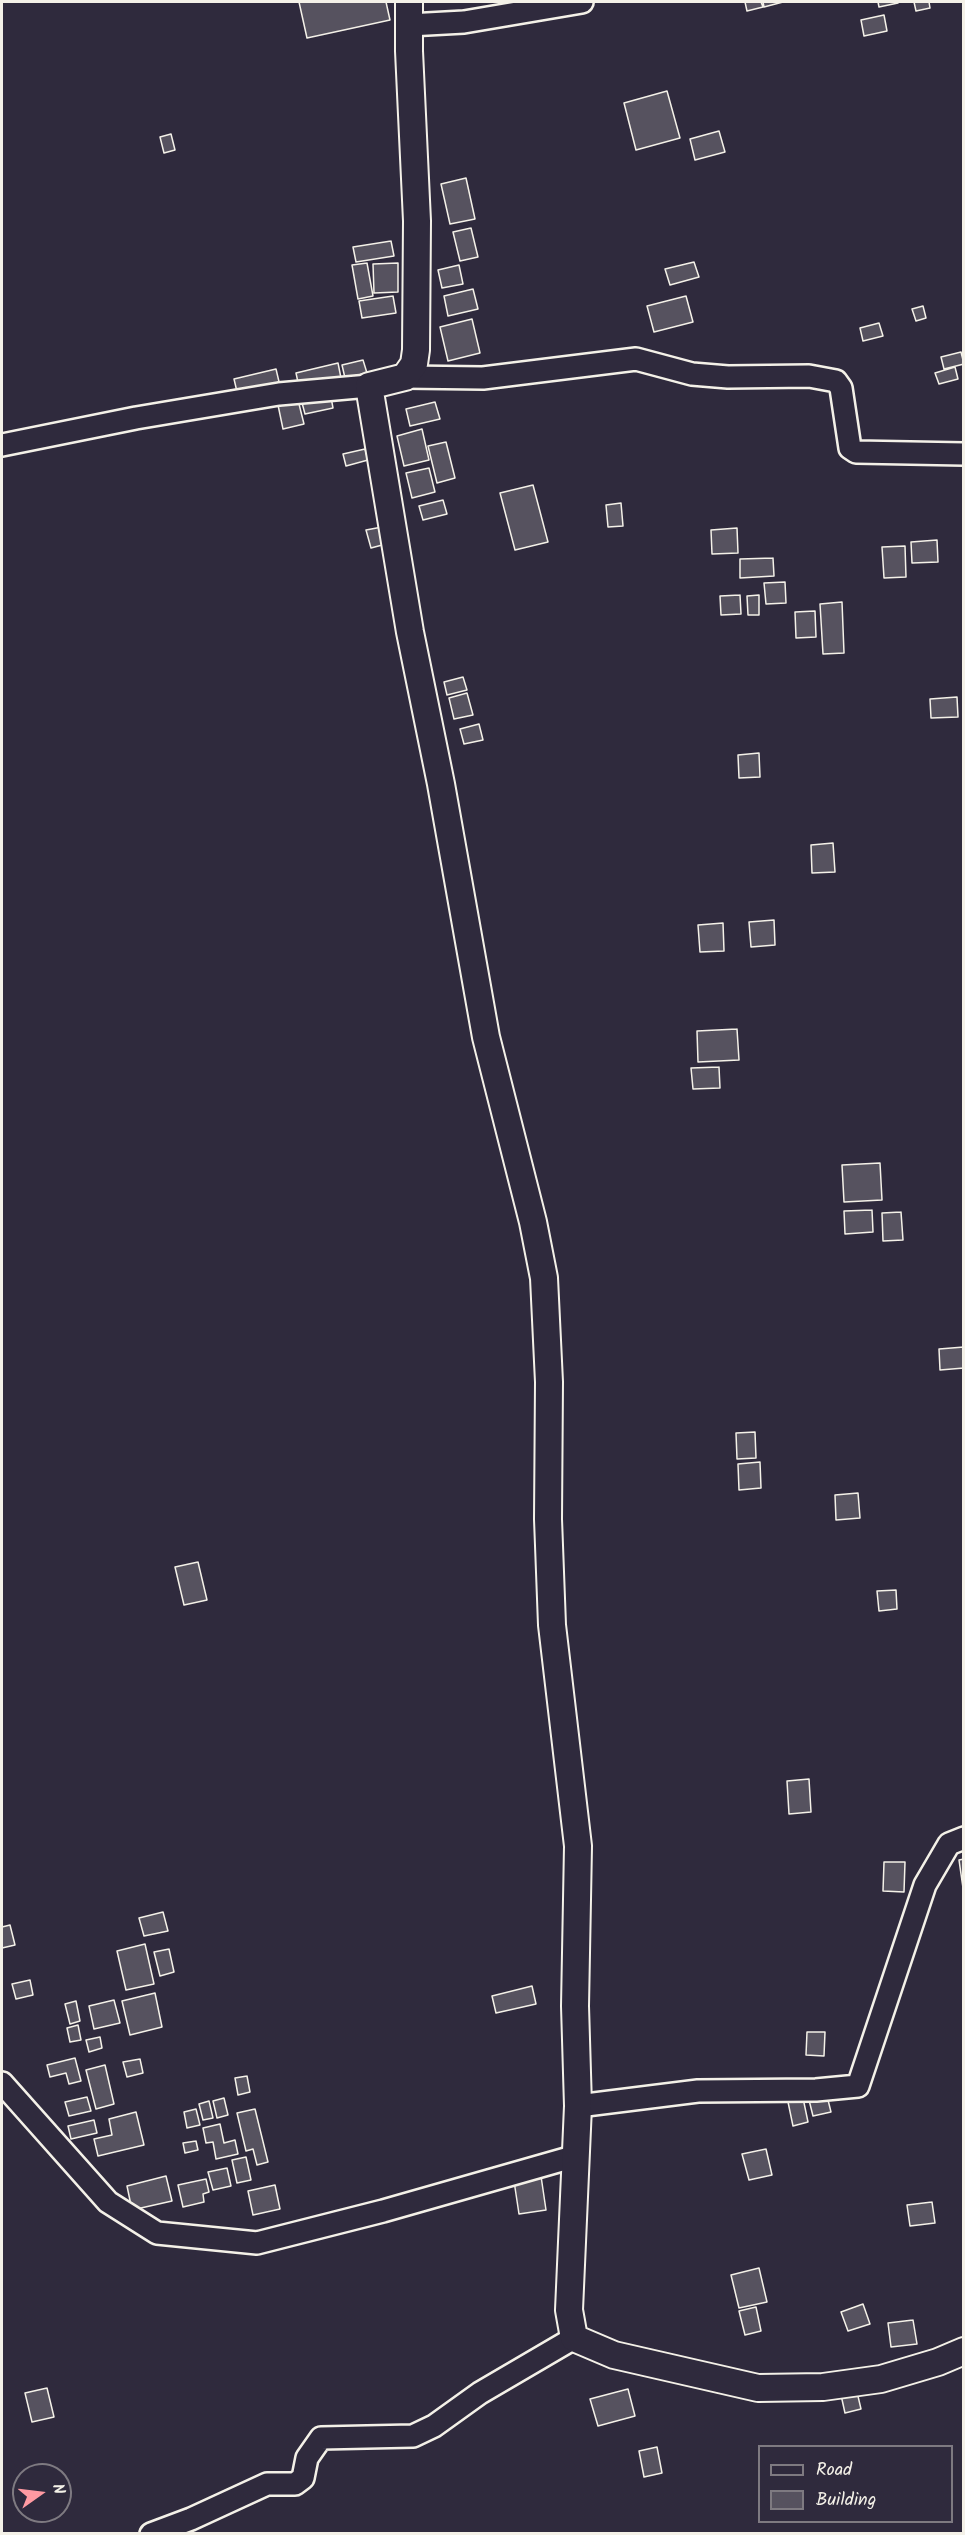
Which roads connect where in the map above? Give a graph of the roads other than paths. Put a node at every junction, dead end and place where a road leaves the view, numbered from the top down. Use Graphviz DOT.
graph roads {
  1 [pos="582,2"];
  2 [pos="409,13"];
  3 [pos="405,377"];
  4 [pos="369,386"];
  5 [pos="2,445"];
  6 [pos="963,454"];
  7 [pos="963,1838"];
  8 [pos="2,2083"];
  9 [pos="578,2106"];
  10 [pos="576,2156"];
  11 [pos="574,2338"];
  12 [pos="963,2351"];
  13 [pos="151,2534"];
  1 -- 2 [label="street"];
  2 -- 3 [label="street"];
  3 -- 4 [label="street"];
  3 -- 6 [label="street"];
  4 -- 5 [label="street"];
  4 -- 9 [label="street"];
  7 -- 9 [label="street"];
  8 -- 10 [label="street"];
  9 -- 10 [label="street"];
  10 -- 11 [label="street"];
  11 -- 12 [label="street"];
  11 -- 13 [label="street"];
}
